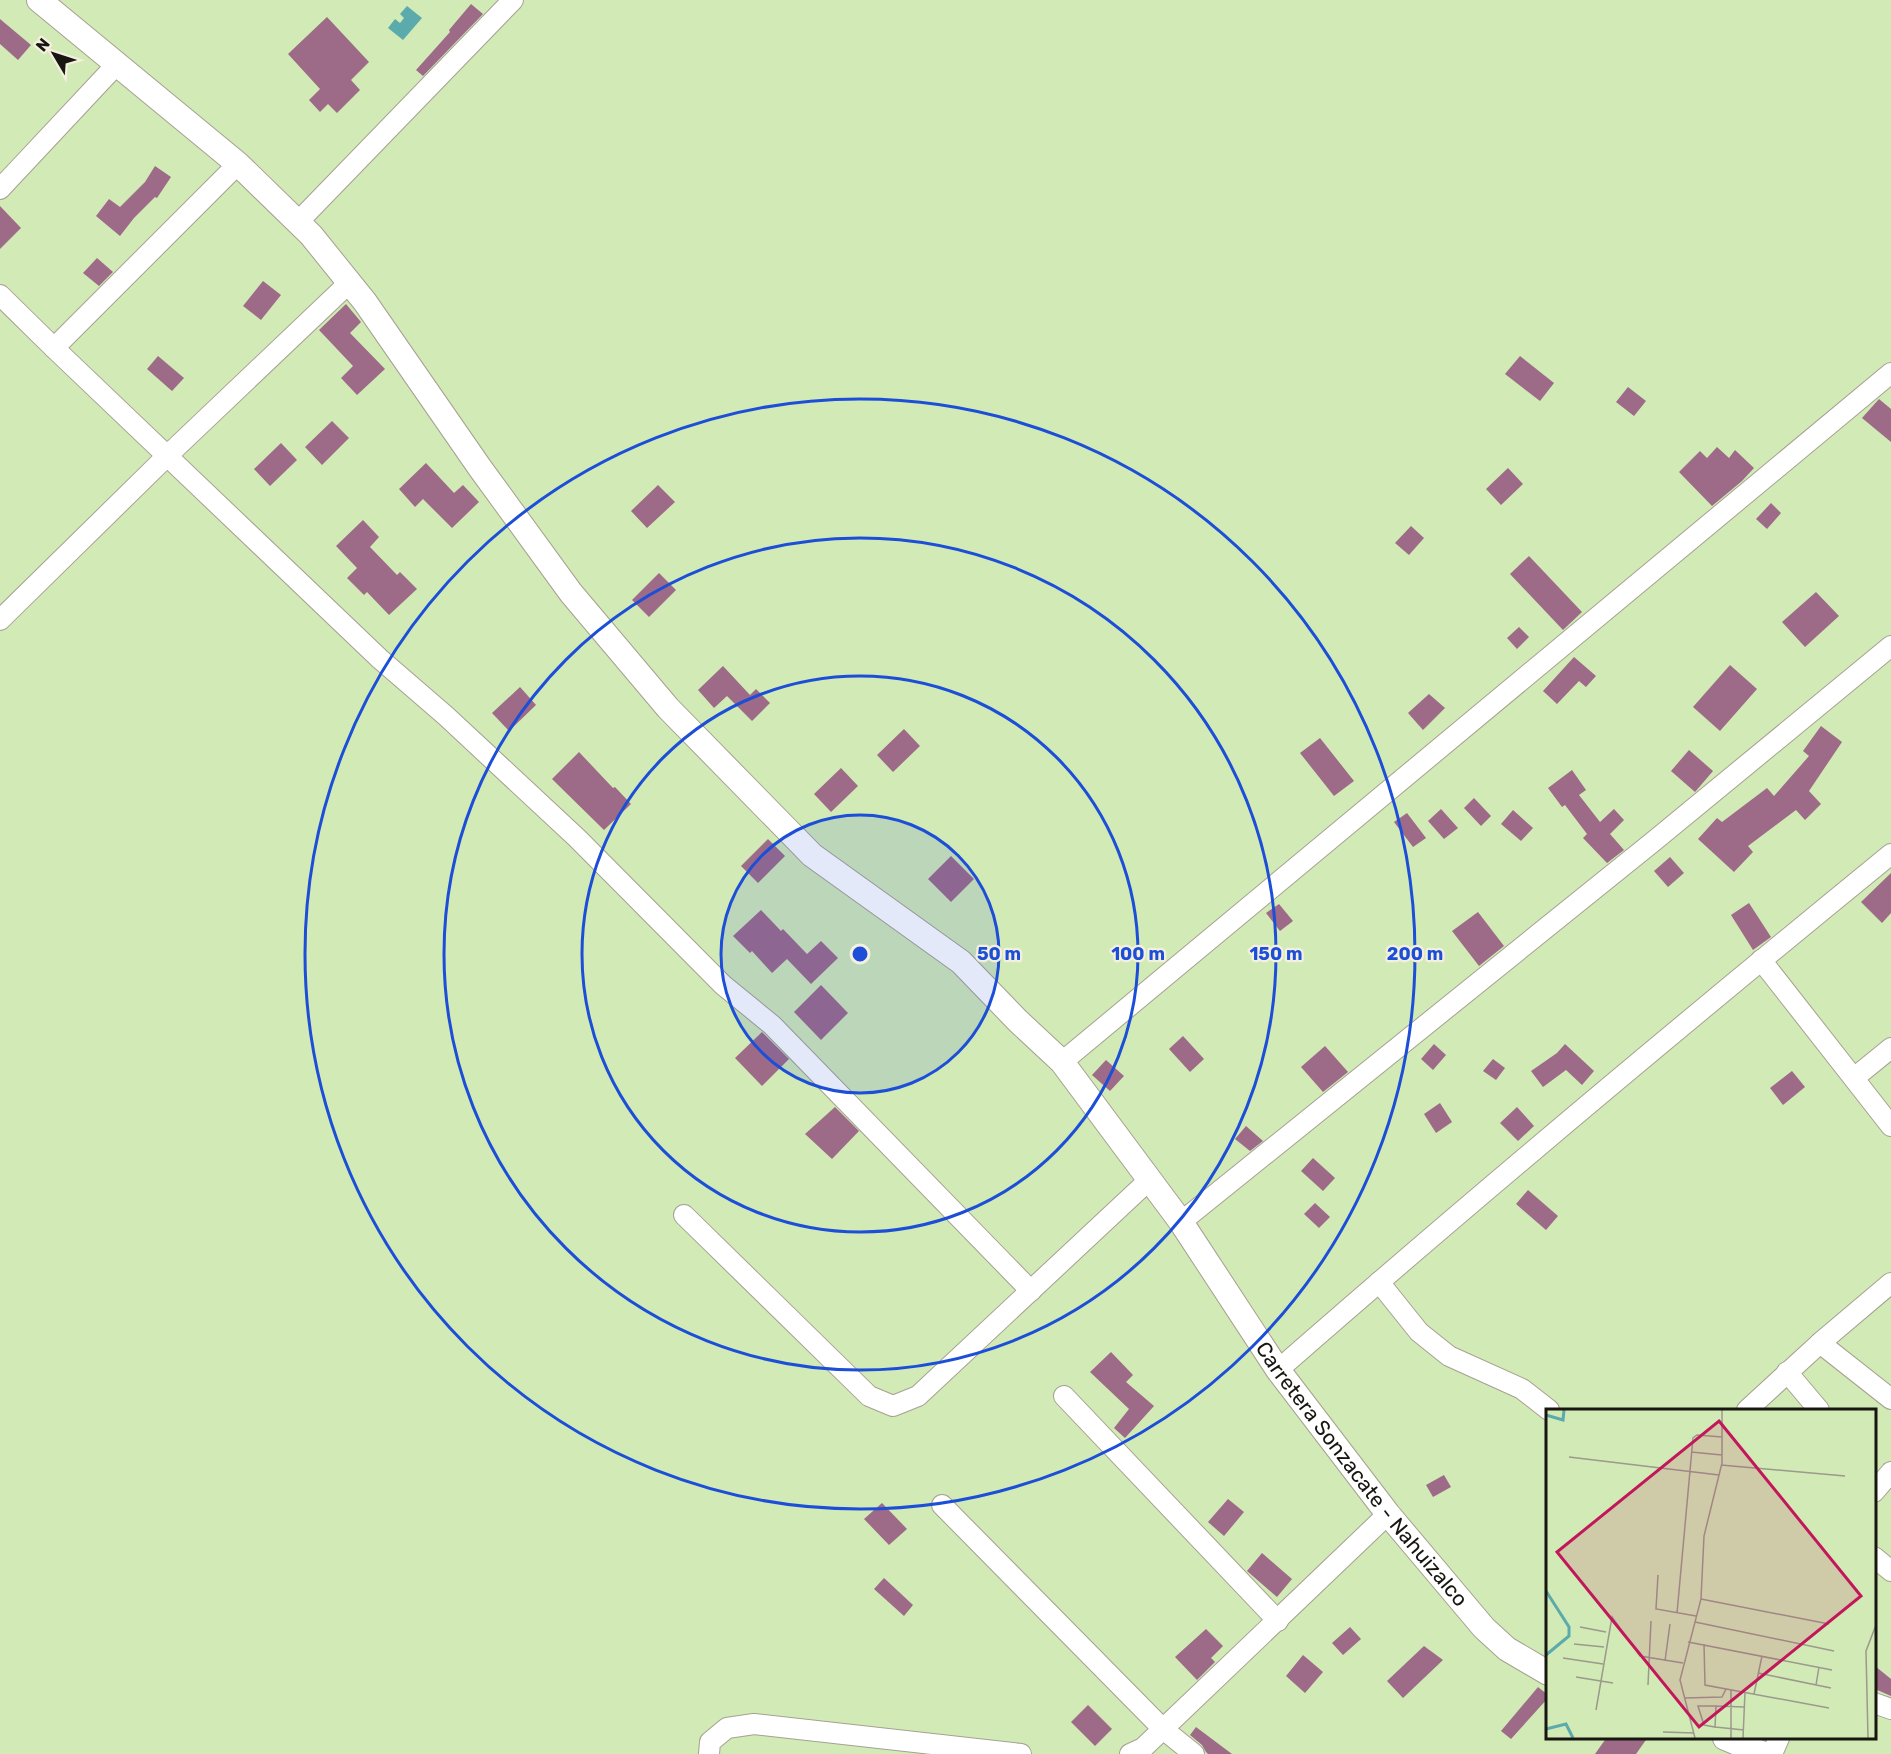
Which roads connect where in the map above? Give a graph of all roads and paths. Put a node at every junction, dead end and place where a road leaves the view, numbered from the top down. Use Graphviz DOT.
graph roads {
  1 [pos="39,0"];
  2 [pos="513,0"];
  3 [pos="118,63"];
  4 [pos="238,165"];
  5 [pos="0,189"];
  6 [pos="298,222"];
  7 [pos="349,283"];
  8 [pos="0,294"];
  9 [pos="54,348"];
  10 [pos="1891,373"];
  11 [pos="167,456"];
  12 [pos="0,620"];
  13 [pos="1891,646"];
  14 [pos="1891,854"];
  15 [pos="1761,960"];
  16 [pos="1891,1048"];
  17 [pos="1062,1062"];
  18 [pos="1854,1078"];
  19 [pos="1891,1126"];
  20 [pos="1148,1180"];
  21 [pos="684,1215"];
  22 [pos="1181,1222"];
  23 [pos="1379,1282"];
  24 [pos="1891,1283"];
  25 [pos="1031,1291"];
  26 [pos="1820,1343"];
  27 [pos="1278,1370"];
  28 [pos="1787,1372"];
  29 [pos="1064,1396"];
  30 [pos="1891,1399"];
  31 [pos="1548,1409"];
  32 [pos="1748,1409"];
  33 [pos="1818,1409"];
  34 [pos="1891,1472"];
  35 [pos="1876,1491"];
  36 [pos="942,1505"];
  37 [pos="1388,1514"];
  38 [pos="1876,1558"];
  39 [pos="1891,1571"];
  40 [pos="1278,1621"];
  41 [pos="1546,1672"];
  42 [pos="1876,1703"];
  43 [pos="1891,1709"];
  44 [pos="1163,1729"];
  45 [pos="1736,1739"];
  46 [pos="1778,1739"];
  47 [pos="709,1754"];
  48 [pos="1021,1754"];
  49 [pos="1130,1754"];
  50 [pos="1194,1754"];
  51 [pos="1764,1754"];
  52 [pos="1772,1754"];
  1 -- 3 [label="street, Carretera Sonzacate - Nahuizalco"];
  2 -- 6 [label="street"];
  3 -- 4 [label="street, Carretera Sonzacate - Nahuizalco"];
  3 -- 5 [label="street"];
  4 -- 6 [label="street, Carretera Sonzacate - Nahuizalco"];
  4 -- 9 [label="street"];
  6 -- 7 [label="street, Carretera Sonzacate - Nahuizalco"];
  7 -- 11 [label="street"];
  7 -- 17 [label="street, Carretera Sonzacate - Nahuizalco"];
  8 -- 9 [label="street"];
  9 -- 11 [label="street"];
  10 -- 17 [label="street"];
  11 -- 12 [label="street"];
  11 -- 25 [label="street"];
  13 -- 22 [label="street"];
  14 -- 15 [label="street"];
  15 -- 18 [label="street"];
  15 -- 23 [label="street"];
  16 -- 18 [label="street"];
  17 -- 20 [label="street, Carretera Sonzacate - Nahuizalco"];
  18 -- 19 [label="street"];
  20 -- 22 [label="street, Carretera Sonzacate - Nahuizalco"];
  20 -- 25 [label="street"];
  21 -- 25 [label="street"];
  22 -- 27 [label="street, Carretera Sonzacate - Nahuizalco"];
  23 -- 27 [label="street"];
  23 -- 31 [label="street"];
  24 -- 26 [label="street"];
  26 -- 28 [label="street"];
  26 -- 30 [label="street"];
  27 -- 37 [label="street, Carretera Sonzacate - Nahuizalco"];
  28 -- 32 [label="street"];
  28 -- 33 [label="street"];
  29 -- 40 [label="street"];
  34 -- 35 [label="street"];
  36 -- 44 [label="street"];
  37 -- 40 [label="street"];
  37 -- 41 [label="street, Carretera Sonzacate - Nahuizalco"];
  38 -- 39 [label="street"];
  40 -- 44 [label="street"];
  42 -- 43 [label="street"];
  44 -- 49 [label="street"];
  44 -- 50 [label="street"];
  45 -- 51 [label="street"];
  46 -- 52 [label="street"];
  47 -- 48 [label="street"];
}
